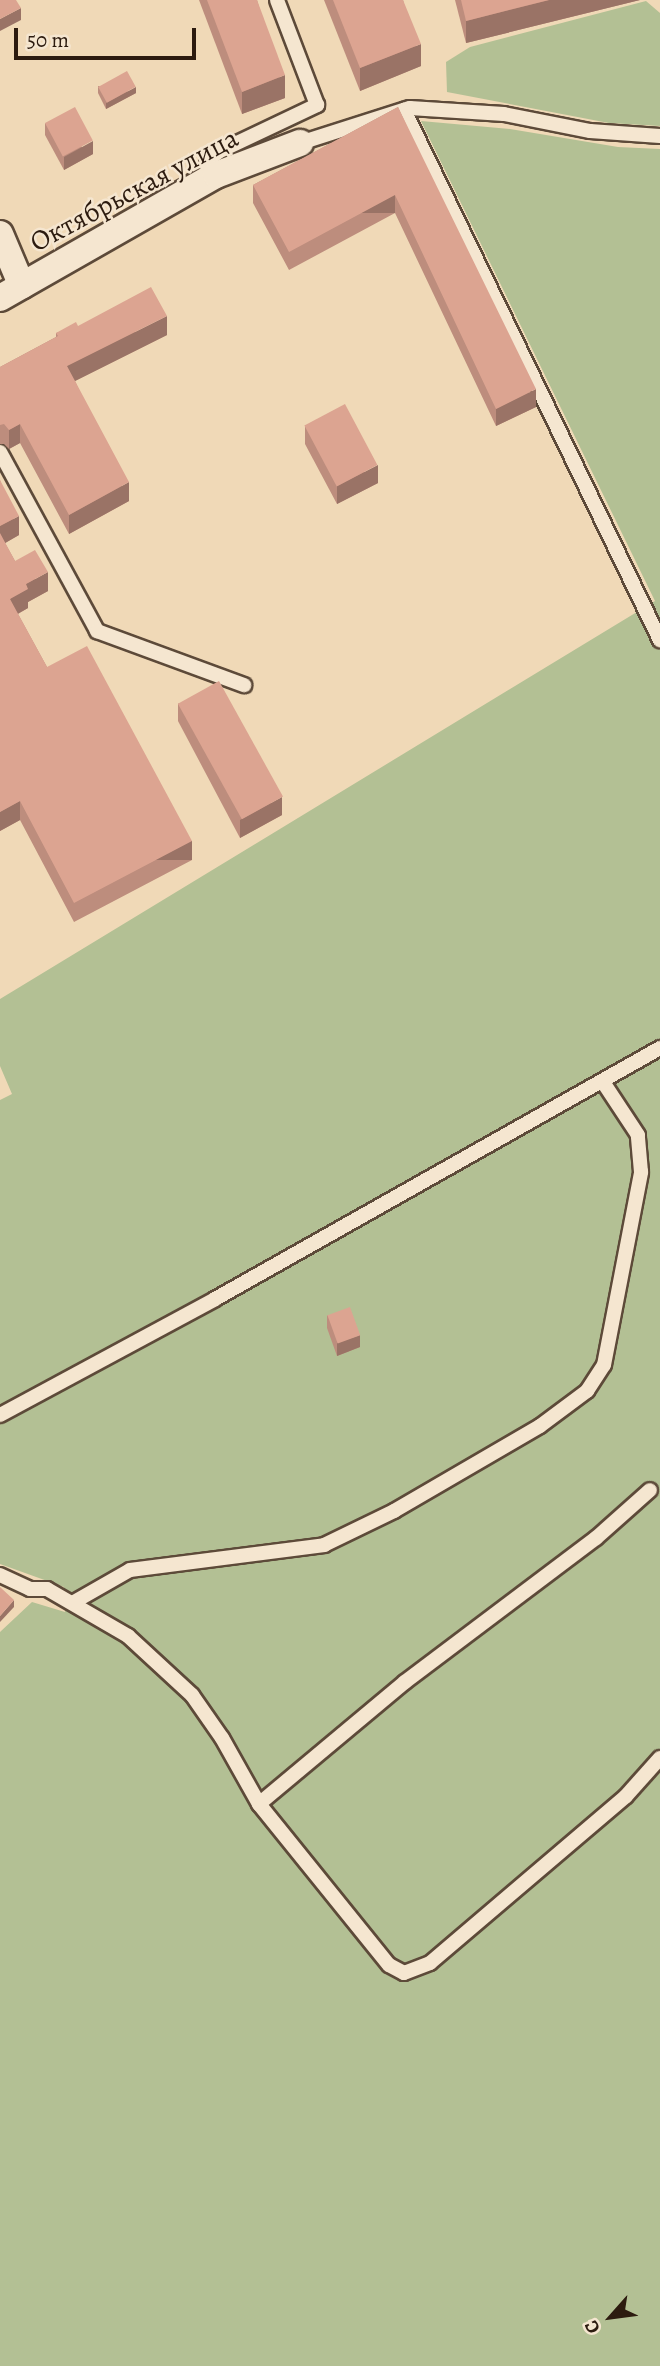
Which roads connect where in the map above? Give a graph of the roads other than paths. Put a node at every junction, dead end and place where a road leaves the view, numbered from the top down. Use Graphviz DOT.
graph roads {
  1 [pos="277,0"];
  2 [pos="404,110"];
  3 [pos="660,136"];
  4 [pos="300,143"];
  5 [pos="209,179"];
  6 [pos="0,234"];
  7 [pos="11,292"];
  8 [pos="0,452"];
  9 [pos="660,640"];
  10 [pos="244,685"];
  11 [pos="660,1048"];
  12 [pos="603,1082"];
  13 [pos="0,1415"];
  14 [pos="650,1490"];
  15 [pos="0,1575"];
  16 [pos="74,1602"];
  17 [pos="660,1758"];
  18 [pos="259,1804"];
  1 -- 5 [label="lane"];
  2 -- 3 [label="lane"];
  2 -- 4 [label="lane"];
  2 -- 9 [label="lane"];
  4 -- 5 [label="street, Октябрьская улица"];
  5 -- 7 [label="street, Октябрьская улица"];
  6 -- 7 [label="street"];
  8 -- 10 [label="lane"];
  11 -- 12 [label="lane"];
  12 -- 13 [label="lane"];
  12 -- 16 [label="lane"];
  14 -- 18 [label="lane"];
  15 -- 16 [label="lane"];
  16 -- 18 [label="lane"];
  17 -- 18 [label="lane"];
}
